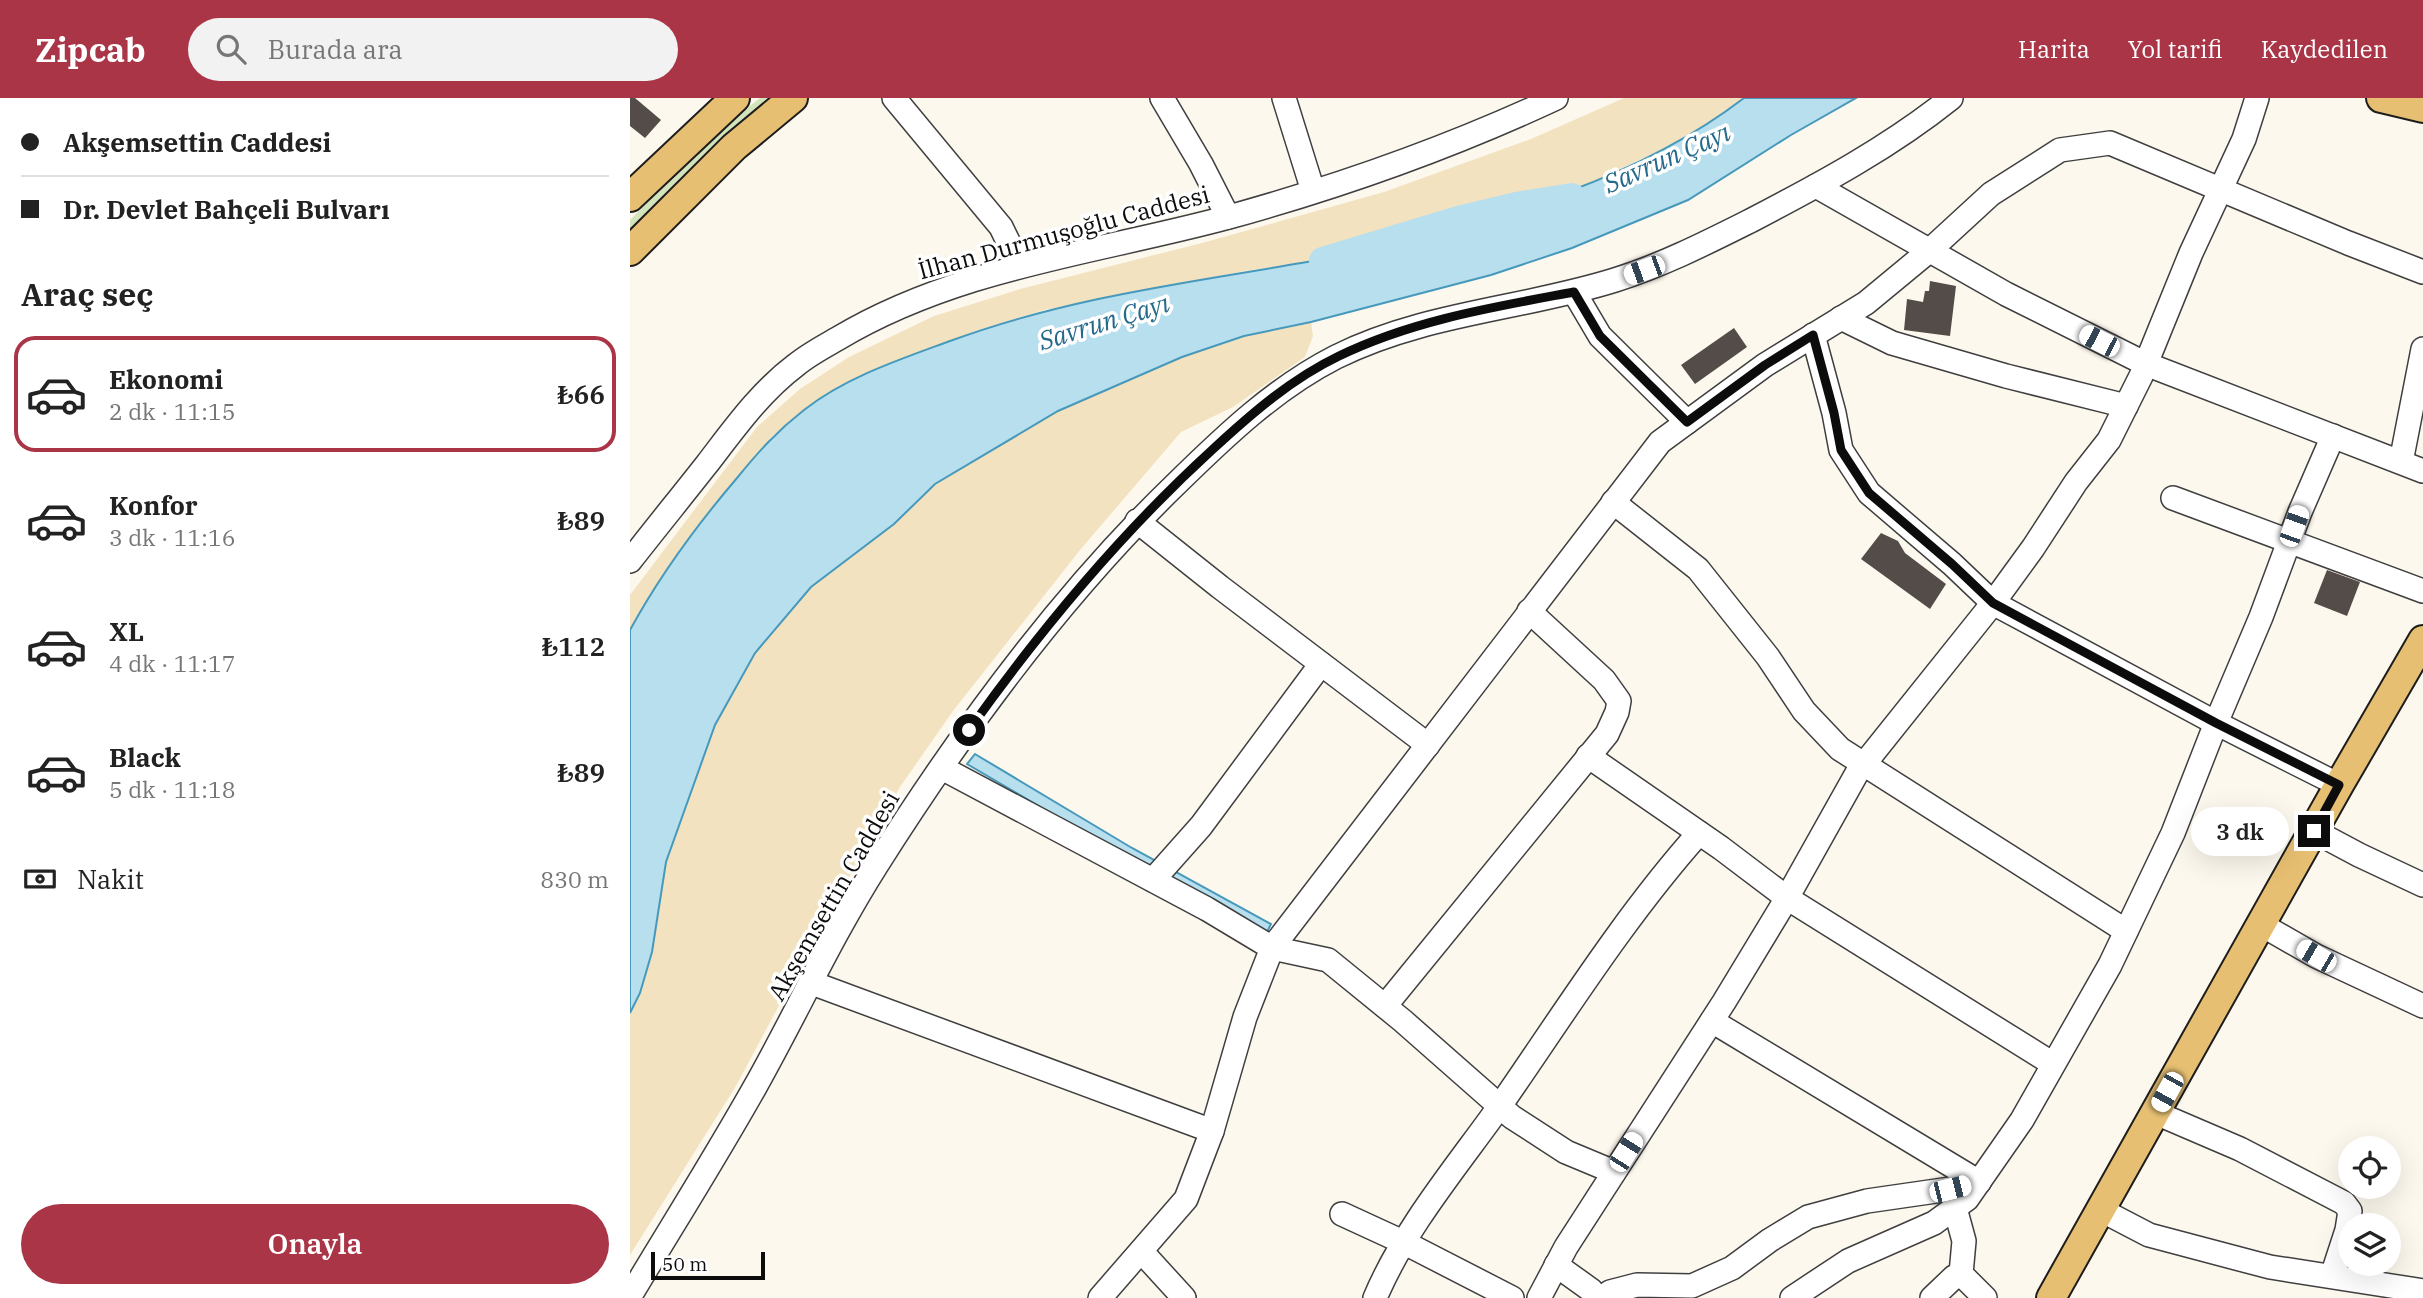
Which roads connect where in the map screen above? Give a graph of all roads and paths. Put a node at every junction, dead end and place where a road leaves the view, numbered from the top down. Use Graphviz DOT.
graph roads {
  1 [pos="735,98"];
  2 [pos="793,98"];
  3 [pos="894,98"];
  4 [pos="1162,98"];
  5 [pos="1284,98"];
  6 [pos="1556,98"];
  7 [pos="1951,98"];
  8 [pos="2257,98"];
  9 [pos="2381,98"];
  10 [pos="2423,108"];
  11 [pos="1816,186"];
  12 [pos="2220,190"];
  13 [pos="1313,191"];
  14 [pos="630,197"];
  15 [pos="1228,217"];
  16 [pos="630,251"];
  17 [pos="1929,251"];
  18 [pos="1020,266"];
  19 [pos="2423,272"];
  20 [pos="1574,292"];
  21 [pos="1841,318"];
  22 [pos="1813,335"];
  23 [pos="2423,349"];
  24 [pos="2146,364"];
  25 [pos="2126,406"];
  26 [pos="1687,422"];
  27 [pos="2333,436"];
  28 [pos="2401,462"];
  29 [pos="2423,471"];
  30 [pos="2173,498"];
  31 [pos="1614,502"];
  32 [pos="1137,521"];
  33 [pos="2289,541"];
  34 [pos="630,561"];
  35 [pos="2423,591"];
  36 [pos="1993,603"];
  37 [pos="1529,611"];
  38 [pos="2423,640"];
  39 [pos="1321,664"];
  40 [pos="2216,723"];
  41 [pos="1428,745"];
  42 [pos="1588,756"];
  43 [pos="1865,763"];
  44 [pos="942,768"];
  45 [pos="2339,785"];
  46 [pos="2314,831"];
  47 [pos="1699,833"];
  48 [pos="1153,880"];
  49 [pos="2423,885"];
  50 [pos="1787,898"];
  51 [pos="2262,925"];
  52 [pos="2126,930"];
  53 [pos="1272,948"];
  54 [pos="812,983"];
  55 [pos="1385,1006"];
  56 [pos="2423,1006"];
  57 [pos="1712,1021"];
  58 [pos="2053,1065"];
  59 [pos="1500,1105"];
  60 [pos="2156,1113"];
  61 [pos="1212,1131"];
  62 [pos="1614,1172"];
  63 [pos="1979,1182"];
  64 [pos="1955,1208"];
  65 [pos="2101,1210"];
  66 [pos="1342,1214"];
  67 [pos="1405,1243"];
  68 [pos="1142,1252"];
  69 [pos="1556,1265"];
  70 [pos="1961,1274"];
  71 [pos="2332,1276"];
  72 [pos="2423,1291"];
  73 [pos="630,1296"];
  74 [pos="1100,1298"];
  75 [pos="1184,1298"];
  76 [pos="1375,1298"];
  77 [pos="1512,1298"];
  78 [pos="1539,1298"];
  79 [pos="1599,1298"];
  80 [pos="1792,1298"];
  81 [pos="1932,1298"];
  82 [pos="1985,1298"];
  83 [pos="2051,1298"];
  1 -- 14 [label="main road"];
  2 -- 16 [label="main road"];
  3 -- 18 [label="street"];
  4 -- 15 [label="street"];
  5 -- 13 [label="street"];
  6 -- 13 [label="street, İlhan Durmuşoğlu Caddesi"];
  7 -- 11 [label="street, Akşemsettin Caddesi"];
  8 -- 12 [label="street"];
  9 -- 10 [label="main road"];
  11 -- 17 [label="street"];
  11 -- 20 [label="street, Akşemsettin Caddesi"];
  12 -- 17 [label="street"];
  12 -- 19 [label="street"];
  12 -- 24 [label="street"];
  13 -- 15 [label="street, İlhan Durmuşoğlu Caddesi"];
  15 -- 18 [label="street, İlhan Durmuşoğlu Caddesi"];
  17 -- 21 [label="street"];
  17 -- 24 [label="street"];
  18 -- 34 [label="street, İlhan Durmuşoğlu Caddesi"];
  20 -- 26 [label="street"];
  20 -- 32 [label="street, Akşemsettin Caddesi"];
  21 -- 22 [label="street"];
  21 -- 25 [label="street"];
  22 -- 26 [label="street"];
  22 -- 36 [label="street"];
  23 -- 28 [label="street"];
  24 -- 25 [label="street"];
  24 -- 27 [label="street"];
  25 -- 36 [label="street"];
  26 -- 31 [label="street"];
  27 -- 28 [label="street"];
  27 -- 33 [label="street"];
  28 -- 29 [label="street"];
  30 -- 33 [label="street"];
  31 -- 37 [label="street"];
  31 -- 43 [label="street"];
  32 -- 39 [label="street"];
  32 -- 44 [label="street, Akşemsettin Caddesi"];
  33 -- 35 [label="street"];
  33 -- 40 [label="street"];
  36 -- 40 [label="street"];
  36 -- 43 [label="street"];
  37 -- 41 [label="street"];
  37 -- 42 [label="street"];
  38 -- 45 [label="main road"];
  39 -- 41 [label="street"];
  39 -- 48 [label="street"];
  40 -- 45 [label="street"];
  40 -- 52 [label="street"];
  41 -- 53 [label="street"];
  42 -- 47 [label="street"];
  42 -- 55 [label="street"];
  43 -- 50 [label="street"];
  43 -- 52 [label="street"];
  44 -- 48 [label="street"];
  44 -- 54 [label="street, Akşemsettin Caddesi"];
  45 -- 46 [label="main road"];
  46 -- 49 [label="street"];
  46 -- 51 [label="main road"];
  47 -- 50 [label="street"];
  47 -- 59 [label="street"];
  48 -- 53 [label="street"];
  50 -- 57 [label="street"];
  50 -- 58 [label="street"];
  51 -- 56 [label="street"];
  51 -- 60 [label="main road"];
  52 -- 58 [label="street"];
  53 -- 55 [label="street"];
  53 -- 61 [label="street"];
  54 -- 61 [label="street"];
  54 -- 73 [label="street, Akşemsettin Caddesi"];
  55 -- 59 [label="street"];
  57 -- 62 [label="street"];
  57 -- 63 [label="street"];
  58 -- 63 [label="street"];
  59 -- 62 [label="street"];
  59 -- 67 [label="street"];
  60 -- 65 [label="main road"];
  60 -- 71 [label="street"];
  61 -- 68 [label="street"];
  62 -- 69 [label="street"];
  63 -- 64 [label="street"];
  63 -- 79 [label="street"];
  64 -- 70 [label="street"];
  64 -- 80 [label="street"];
  65 -- 71 [label="street"];
  65 -- 83 [label="main road"];
  66 -- 67 [label="street"];
  67 -- 76 [label="street"];
  67 -- 77 [label="street"];
  68 -- 74 [label="street"];
  68 -- 75 [label="street"];
  69 -- 78 [label="street"];
  69 -- 79 [label="street"];
  70 -- 81 [label="street"];
  70 -- 82 [label="street"];
  71 -- 72 [label="street"];
}
